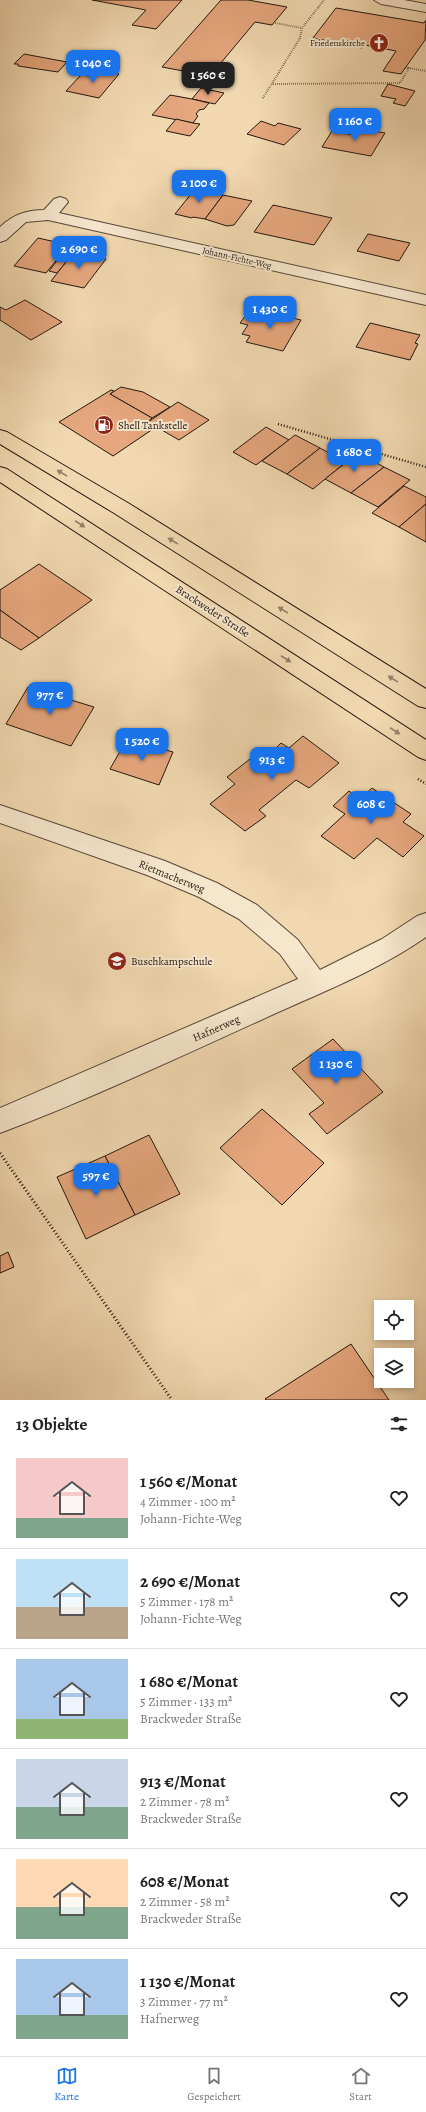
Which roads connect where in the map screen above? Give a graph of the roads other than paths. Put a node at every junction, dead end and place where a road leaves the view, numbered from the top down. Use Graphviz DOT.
graph roads {
  1 [pos="381,0"];
  2 [pos="426,8"];
  3 [pos="60,202"];
  4 [pos="48,215"];
  5 [pos="0,237"];
  6 [pos="426,300"];
  7 [pos="0,436"];
  8 [pos="0,473"];
  9 [pos="426,700"];
  10 [pos="426,751"];
  11 [pos="0,814"];
  12 [pos="426,923"];
  13 [pos="316,983"];
  14 [pos="0,1121"];
  1 -- 2 [label="street"];
  3 -- 4 [label="street"];
  4 -- 5 [label="street, Johann-Fichte-Weg"];
  4 -- 6 [label="street, Johann-Fichte-Weg"];
  9 -- 7 [label="main road, one-way"];
  8 -- 10 [label="main road, Brackweder Straße, one-way"];
  11 -- 13 [label="street, Rietmacherweg"];
  12 -- 13 [label="street, Hafnerweg"];
  13 -- 14 [label="street, Hafnerweg"];
}
